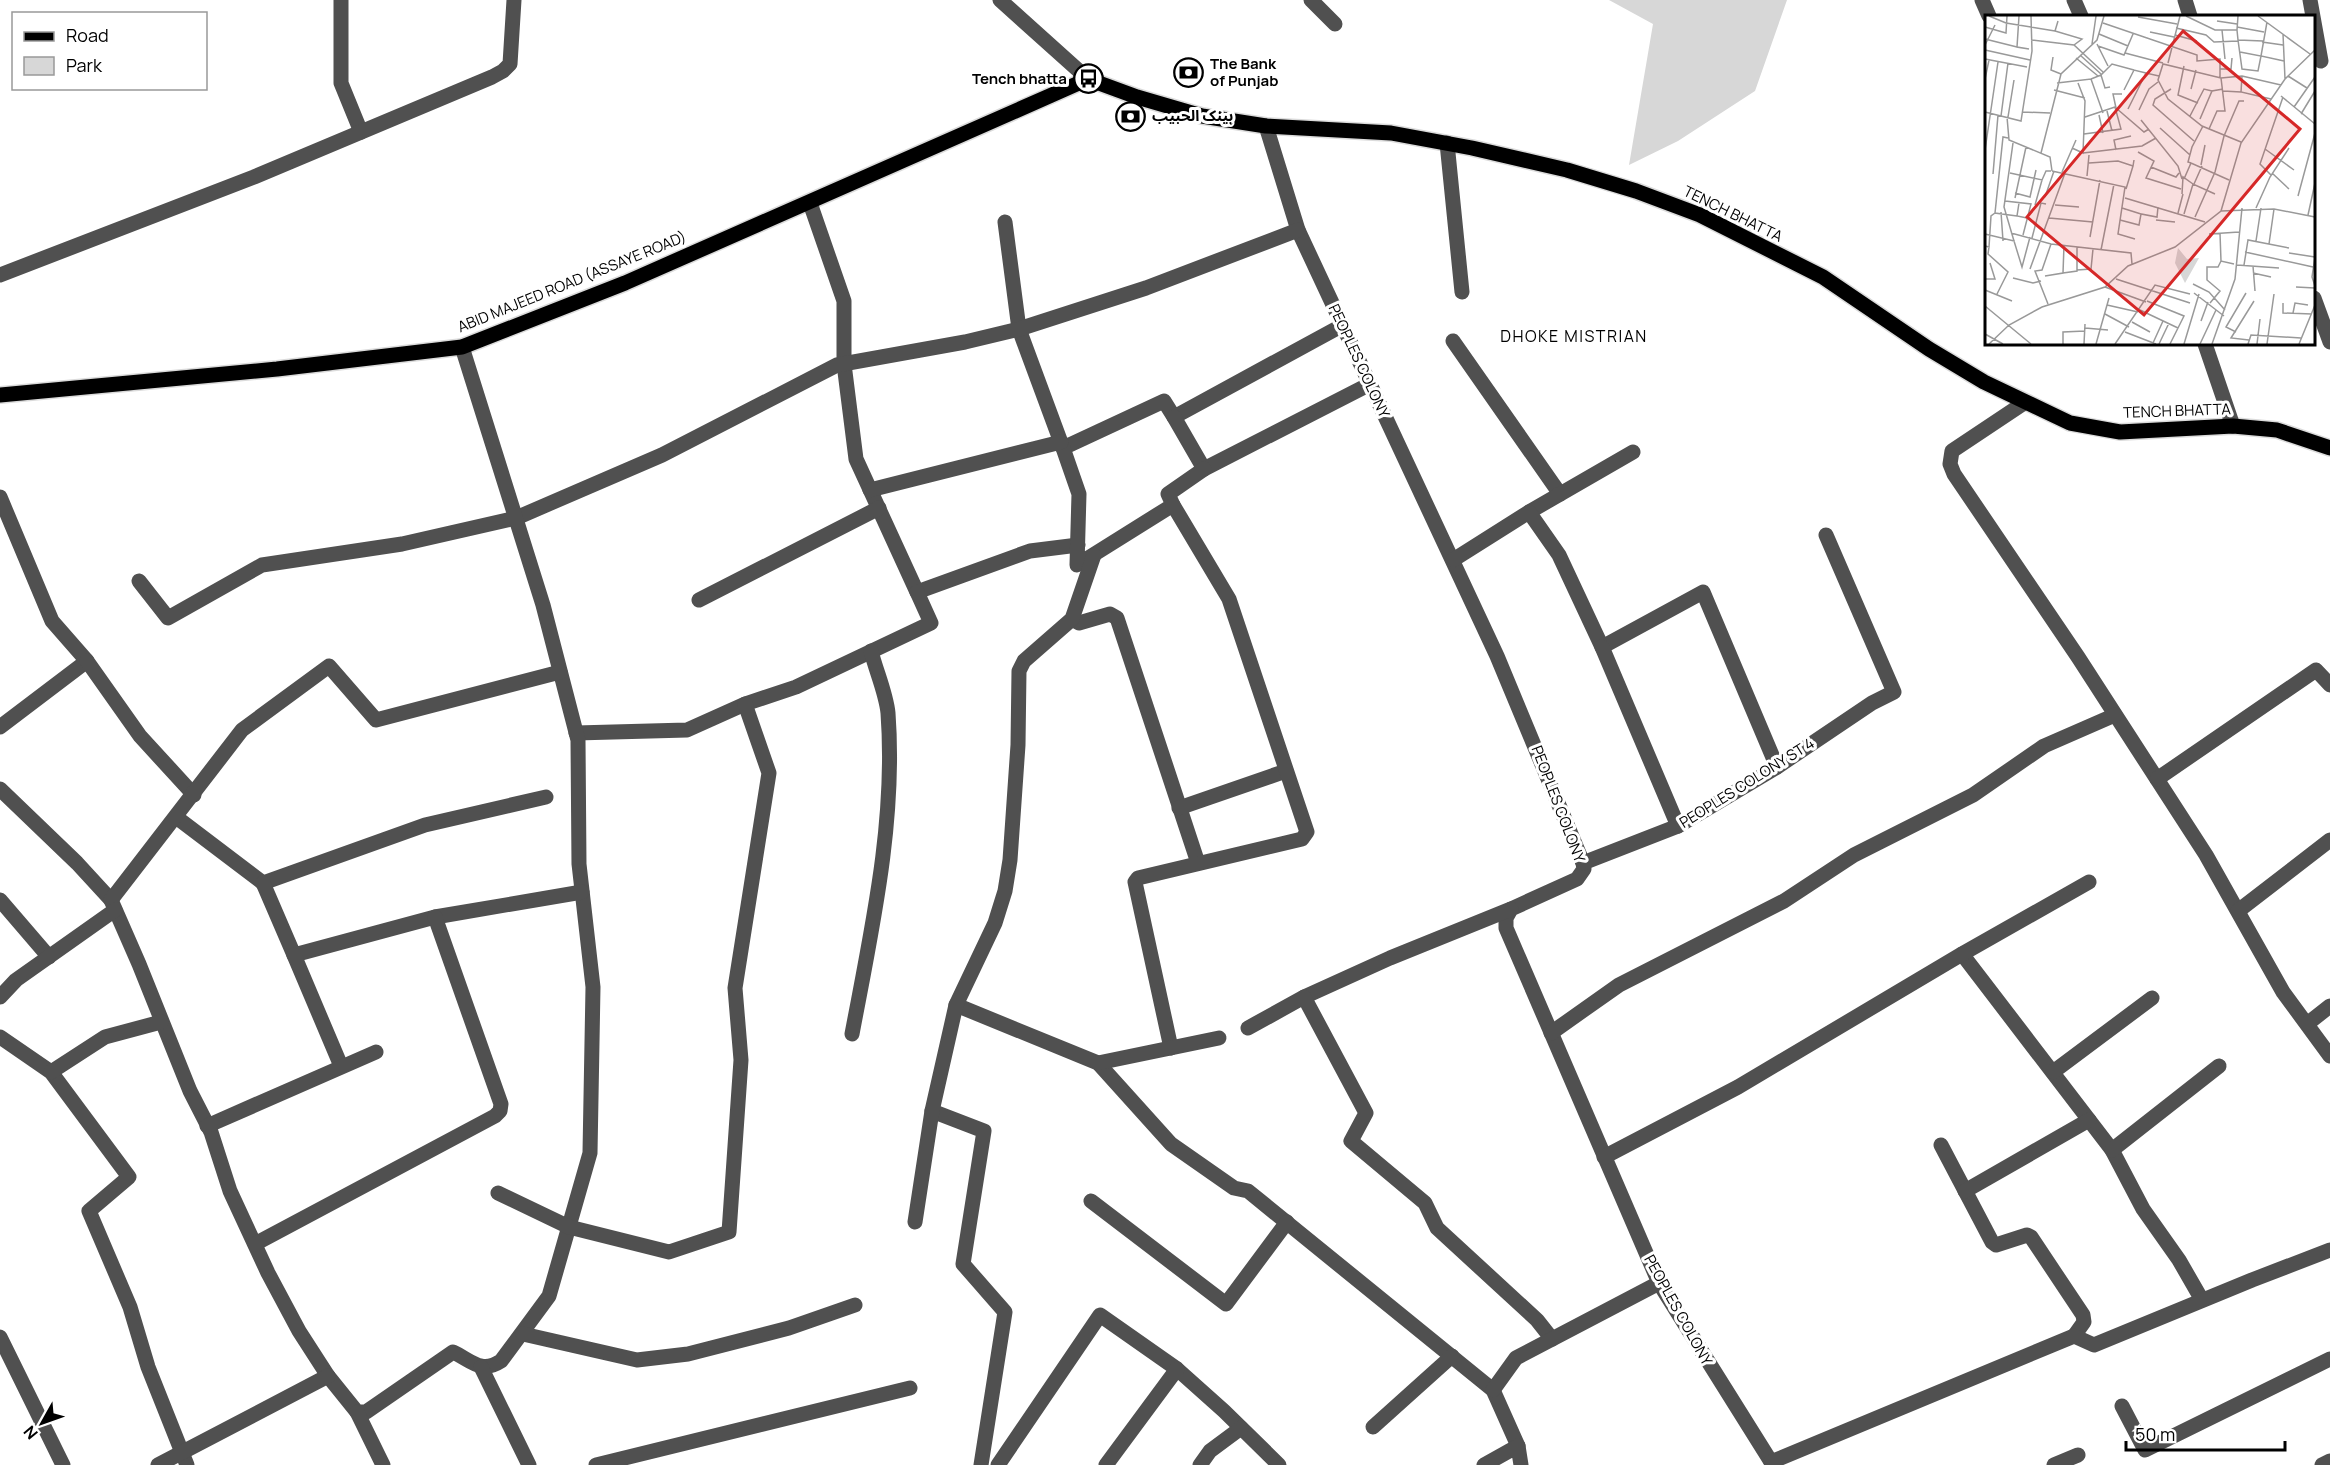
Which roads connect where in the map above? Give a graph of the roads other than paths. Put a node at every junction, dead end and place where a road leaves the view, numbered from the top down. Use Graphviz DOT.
graph roads {
  1 [pos="341,0"];
  2 [pos="514,0"];
  3 [pos="1000,0"];
  4 [pos="1311,0"];
  5 [pos="1983,0"];
  6 [pos="2074,0"];
  7 [pos="2185,0"];
  8 [pos="2310,0"];
  9 [pos="1989,15"];
  10 [pos="2081,15"];
  11 [pos="2190,15"];
  12 [pos="2313,15"];
  13 [pos="1335,24"];
  14 [pos="2315,28"];
  15 [pos="2321,61"];
  16 [pos="1088,79"];
  17 [pos="1266,126"];
  18 [pos="361,132"];
  19 [pos="1447,143"];
  20 [pos="810,203"];
  21 [pos="1005,222"];
  22 [pos="1298,230"];
  23 [pos="0,275"];
  24 [pos="1462,292"];
  25 [pos="2315,303"];
  26 [pos="1343,326"];
  27 [pos="1019,329"];
  28 [pos="1453,341"];
  29 [pos="2330,342"];
  30 [pos="2205,345"];
  31 [pos="462,347"];
  32 [pos="844,364"];
  33 [pos="1370,384"];
  34 [pos="0,394"];
  35 [pos="2024,403"];
  36 [pos="1174,417"];
  37 [pos="2233,426"];
  38 [pos="1062,445"];
  39 [pos="2330,448"];
  40 [pos="1634,452"];
  41 [pos="1204,470"];
  42 [pos="870,489"];
  43 [pos="1560,494"];
  44 [pos="0,498"];
  45 [pos="1173,505"];
  46 [pos="879,508"];
  47 [pos="1529,512"];
  48 [pos="516,518"];
  49 [pos="1826,535"];
  50 [pos="1078,545"];
  51 [pos="1094,555"];
  52 [pos="1453,560"];
  53 [pos="139,581"];
  54 [pos="917,591"];
  55 [pos="699,600"];
  56 [pos="1072,619"];
  57 [pos="1602,647"];
  58 [pos="871,651"];
  59 [pos="87,660"];
  60 [pos="560,672"];
  61 [pos="2330,685"];
  62 [pos="745,704"];
  63 [pos="2115,715"];
  64 [pos="0,727"];
  65 [pos="576,733"];
  66 [pos="1777,767"];
  67 [pos="1286,771"];
  68 [pos="2157,778"];
  69 [pos="0,789"];
  70 [pos="194,795"];
  71 [pos="546,797"];
  72 [pos="1179,808"];
  73 [pos="176,817"];
  74 [pos="1678,826"];
  75 [pos="2330,840"];
  76 [pos="1198,863"];
  77 [pos="1583,863"];
  78 [pos="2089,882"];
  79 [pos="263,883"];
  80 [pos="582,892"];
  81 [pos="0,900"];
  82 [pos="113,905"];
  83 [pos="1511,909"];
  84 [pos="2238,911"];
  85 [pos="435,917"];
  86 [pos="1962,954"];
  87 [pos="294,955"];
  88 [pos="49,957"];
  89 [pos="0,997"];
  90 [pos="1304,997"];
  91 [pos="2152,998"];
  92 [pos="956,1005"];
  93 [pos="2330,1006"];
  94 [pos="162,1022"];
  95 [pos="2307,1024"];
  96 [pos="1248,1028"];
  97 [pos="1551,1033"];
  98 [pos="852,1034"];
  99 [pos="0,1037"];
  100 [pos="1219,1038"];
  101 [pos="1171,1048"];
  102 [pos="376,1052"];
  103 [pos="2330,1056"];
  104 [pos="1098,1064"];
  105 [pos="341,1066"];
  106 [pos="2220,1066"];
  107 [pos="51,1071"];
  108 [pos="2053,1072"];
  109 [pos="932,1111"];
  110 [pos="2089,1120"];
  111 [pos="207,1126"];
  112 [pos="1941,1146"];
  113 [pos="2112,1150"];
  114 [pos="1604,1156"];
  115 [pos="1965,1191"];
  116 [pos="498,1193"];
  117 [pos="1091,1201"];
  118 [pos="915,1222"];
  119 [pos="1287,1222"];
  120 [pos="569,1227"];
  121 [pos="255,1244"];
  122 [pos="2330,1251"];
  123 [pos="1659,1283"];
  124 [pos="2202,1300"];
  125 [pos="855,1305"];
  126 [pos="523,1334"];
  127 [pos="2074,1336"];
  128 [pos="0,1337"];
  129 [pos="1552,1339"];
  130 [pos="1452,1356"];
  131 [pos="2330,1359"];
  132 [pos="482,1367"];
  133 [pos="1177,1369"];
  134 [pos="328,1376"];
  135 [pos="910,1388"];
  136 [pos="1493,1390"];
  137 [pos="2122,1406"];
  138 [pos="357,1412"];
  139 [pos="1373,1427"];
  140 [pos="1241,1428"];
  141 [pos="1518,1446"];
  142 [pos="2078,1455"];
  143 [pos="185,1459"];
  144 [pos="2330,1461"];
  145 [pos="1772,1463"];
  146 [pos="63,1465"];
  147 [pos="158,1465"];
  148 [pos="383,1465"];
  149 [pos="529,1465"];
  150 [pos="596,1465"];
  151 [pos="981,1465"];
  152 [pos="998,1465"];
  153 [pos="1106,1465"];
  154 [pos="1200,1465"];
  155 [pos="1279,1465"];
  156 [pos="1484,1465"];
  157 [pos="1521,1465"];
  158 [pos="2054,1465"];
  159 [pos="2322,1465"];
  1 -- 18 [label="street"];
  2 -- 18 [label="street"];
  3 -- 16 [label="street"];
  4 -- 13 [label="street"];
  5 -- 9 [label="street"];
  6 -- 10 [label="street"];
  7 -- 11 [label="street"];
  8 -- 12 [label="street"];
  14 -- 15 [label="street"];
  16 -- 17 [label="main road, TENCH BHATTA"];
  16 -- 20 [label="main road, ABID MAJEED ROAD (ASSAYE ROAD)"];
  17 -- 19 [label="main road, TENCH BHATTA"];
  17 -- 22 [label="street, PEOPLES COLONY"];
  18 -- 23 [label="street"];
  19 -- 24 [label="street"];
  19 -- 35 [label="main road, TENCH BHATTA"];
  20 -- 31 [label="main road, ABID MAJEED ROAD (ASSAYE ROAD)"];
  20 -- 32 [label="street"];
  21 -- 27 [label="street"];
  22 -- 26 [label="street, PEOPLES COLONY"];
  22 -- 27 [label="street"];
  25 -- 29 [label="street"];
  26 -- 33 [label="street, PEOPLES COLONY"];
  26 -- 36 [label="street"];
  27 -- 32 [label="street"];
  27 -- 38 [label="street"];
  28 -- 43 [label="street"];
  30 -- 37 [label="street"];
  31 -- 34 [label="main road, ABID MAJEED ROAD (ASSAYE ROAD)"];
  31 -- 48 [label="street"];
  32 -- 42 [label="street"];
  32 -- 48 [label="street"];
  33 -- 41 [label="street"];
  33 -- 52 [label="street, PEOPLES COLONY"];
  35 -- 37 [label="main road, TENCH BHATTA"];
  35 -- 63 [label="street"];
  36 -- 38 [label="street"];
  36 -- 41 [label="street"];
  37 -- 39 [label="main road, TENCH BHATTA"];
  38 -- 42 [label="street"];
  38 -- 50 [label="street"];
  40 -- 43 [label="street"];
  41 -- 45 [label="street"];
  42 -- 46 [label="street"];
  43 -- 47 [label="street"];
  44 -- 59 [label="street"];
  45 -- 51 [label="street"];
  45 -- 67 [label="street"];
  46 -- 54 [label="street"];
  46 -- 55 [label="street"];
  47 -- 52 [label="street"];
  47 -- 57 [label="street"];
  48 -- 53 [label="street"];
  48 -- 60 [label="street"];
  49 -- 66 [label="street, PEOPLES COLONY ST 4"];
  50 -- 51 [label="street"];
  50 -- 54 [label="street"];
  51 -- 56 [label="street"];
  52 -- 77 [label="street, PEOPLES COLONY"];
  54 -- 58 [label="street"];
  56 -- 72 [label="street"];
  56 -- 92 [label="street"];
  57 -- 66 [label="street"];
  57 -- 74 [label="street"];
  58 -- 62 [label="street"];
  58 -- 98 [label="street"];
  59 -- 64 [label="street"];
  59 -- 70 [label="street"];
  60 -- 65 [label="street"];
  60 -- 70 [label="street"];
  61 -- 68 [label="street"];
  62 -- 65 [label="street"];
  62 -- 120 [label="street"];
  63 -- 68 [label="street"];
  63 -- 97 [label="street"];
  65 -- 80 [label="street"];
  66 -- 74 [label="street, PEOPLES COLONY ST 4"];
  67 -- 72 [label="street"];
  67 -- 76 [label="street"];
  68 -- 84 [label="street"];
  69 -- 82 [label="street"];
  70 -- 73 [label="street"];
  71 -- 79 [label="street"];
  72 -- 76 [label="street"];
  73 -- 79 [label="street"];
  73 -- 82 [label="street"];
  74 -- 77 [label="street, PEOPLES COLONY ST 4"];
  75 -- 84 [label="street"];
  76 -- 101 [label="street"];
  77 -- 83 [label="street, PEOPLES COLONY"];
  78 -- 86 [label="street"];
  79 -- 87 [label="street"];
  80 -- 85 [label="street"];
  80 -- 120 [label="street"];
  81 -- 88 [label="street"];
  82 -- 88 [label="street"];
  82 -- 94 [label="street"];
  83 -- 90 [label="street"];
  83 -- 97 [label="street, PEOPLES COLONY"];
  84 -- 95 [label="street"];
  85 -- 87 [label="street"];
  85 -- 121 [label="street"];
  86 -- 108 [label="street"];
  86 -- 114 [label="street"];
  87 -- 105 [label="street"];
  88 -- 89 [label="street"];
  90 -- 96 [label="street"];
  90 -- 129 [label="street"];
  91 -- 108 [label="street"];
  92 -- 104 [label="street"];
  92 -- 109 [label="street"];
  93 -- 95 [label="street"];
  94 -- 107 [label="street"];
  94 -- 111 [label="street"];
  95 -- 103 [label="street"];
  97 -- 114 [label="street, PEOPLES COLONY"];
  99 -- 107 [label="street"];
  100 -- 101 [label="street"];
  101 -- 104 [label="street"];
  102 -- 105 [label="street"];
  104 -- 119 [label="street"];
  105 -- 111 [label="street"];
  106 -- 113 [label="street"];
  107 -- 143 [label="street"];
  108 -- 110 [label="street"];
  109 -- 118 [label="street"];
  109 -- 151 [label="street"];
  110 -- 113 [label="street"];
  110 -- 115 [label="street"];
  111 -- 121 [label="street"];
  112 -- 115 [label="street"];
  113 -- 124 [label="street"];
  114 -- 123 [label="street, PEOPLES COLONY"];
  115 -- 127 [label="street"];
  116 -- 120 [label="street"];
  117 -- 119 [label="street"];
  119 -- 130 [label="street"];
  120 -- 126 [label="street"];
  121 -- 134 [label="street"];
  122 -- 124 [label="street"];
  123 -- 129 [label="street"];
  123 -- 145 [label="street, PEOPLES COLONY"];
  124 -- 127 [label="street"];
  125 -- 126 [label="street"];
  126 -- 132 [label="street"];
  127 -- 145 [label="street"];
  128 -- 146 [label="street"];
  129 -- 136 [label="street"];
  130 -- 136 [label="street"];
  130 -- 139 [label="street"];
  131 -- 137 [label="street"];
  132 -- 138 [label="street"];
  132 -- 149 [label="street"];
  133 -- 140 [label="street"];
  133 -- 152 [label="street"];
  133 -- 153 [label="street"];
  134 -- 138 [label="street"];
  134 -- 143 [label="street"];
  135 -- 150 [label="street"];
  136 -- 141 [label="street"];
  138 -- 148 [label="street"];
  140 -- 154 [label="street"];
  140 -- 155 [label="street"];
  141 -- 156 [label="street"];
  141 -- 157 [label="street"];
  142 -- 158 [label="street"];
  143 -- 147 [label="street"];
  144 -- 159 [label="street"];
}
